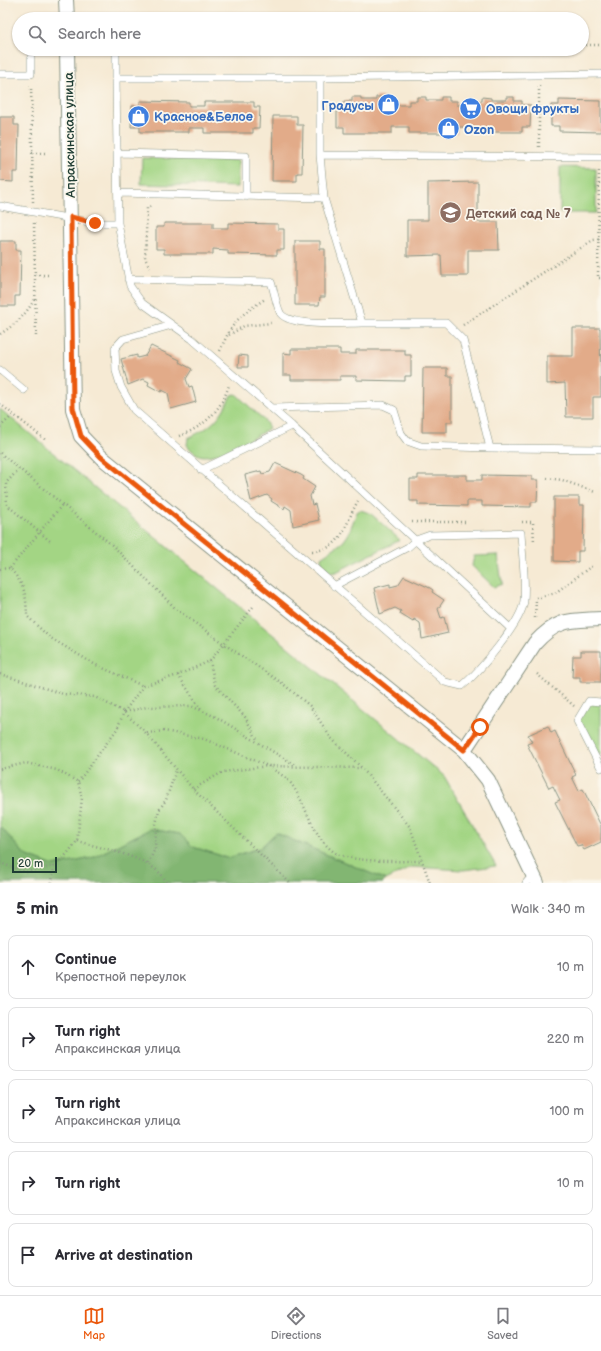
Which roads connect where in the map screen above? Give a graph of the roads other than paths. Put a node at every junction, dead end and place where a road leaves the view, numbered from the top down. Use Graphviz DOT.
graph roads {
  1 [pos="66,0"];
  2 [pos="67,12"];
  3 [pos="31,56"];
  4 [pos="67,56"];
  5 [pos="116,56"];
  6 [pos="0,74"];
  7 [pos="601,74"];
  8 [pos="116,78"];
  9 [pos="320,78"];
  10 [pos="117,153"];
  11 [pos="320,155"];
  12 [pos="600,157"];
  13 [pos="118,193"];
  14 [pos="246,197"];
  15 [pos="324,198"];
  16 [pos="0,206"];
  17 [pos="71,217"];
  18 [pos="118,223"];
  19 [pos="128,279"];
  20 [pos="362,323"];
  21 [pos="172,324"];
  22 [pos="0,370"];
  23 [pos="24,390"];
  24 [pos="272,408"];
  25 [pos="292,426"];
  26 [pos="490,448"];
  27 [pos="601,449"];
  28 [pos="201,470"];
  29 [pos="416,540"];
  30 [pos="334,586"];
  31 [pos="601,619"];
  32 [pos="511,629"];
  33 [pos="601,702"];
  34 [pos="464,750"];
  35 [pos="601,768"];
  36 [pos="532,880"];
  1 -- 2 [label="street"];
  3 -- 6 [label="lane"];
  4 -- 17 [label="street, Апраксинская улица"];
  5 -- 8 [label="lane"];
  7 -- 9 [label="lane"];
  8 -- 9 [label="lane"];
  8 -- 10 [label="lane"];
  9 -- 11 [label="lane"];
  10 -- 13 [label="lane"];
  10 -- 14 [label="lane"];
  11 -- 12 [label="lane"];
  11 -- 15 [label="lane"];
  13 -- 14 [label="lane"];
  13 -- 18 [label="lane"];
  14 -- 15 [label="lane"];
  15 -- 20 [label="lane"];
  16 -- 17 [label="lane"];
  17 -- 18 [label="lane"];
  17 -- 34 [label="street, Апраксинская улица"];
  18 -- 19 [label="lane"];
  19 -- 20 [label="lane"];
  19 -- 21 [label="lane"];
  20 -- 26 [label="lane"];
  21 -- 24 [label="lane"];
  21 -- 28 [label="lane"];
  22 -- 23 [label="lane"];
  24 -- 25 [label="lane"];
  24 -- 26 [label="lane"];
  25 -- 28 [label="lane"];
  25 -- 29 [label="lane"];
  26 -- 27 [label="lane"];
  28 -- 30 [label="lane"];
  29 -- 30 [label="lane"];
  29 -- 32 [label="lane"];
  29 -- 32 [label="lane"];
  30 -- 32 [label="lane"];
  31 -- 34 [label="street"];
  33 -- 35 [label="lane"];
  34 -- 36 [label="street, Апраксинская улица"];
}
